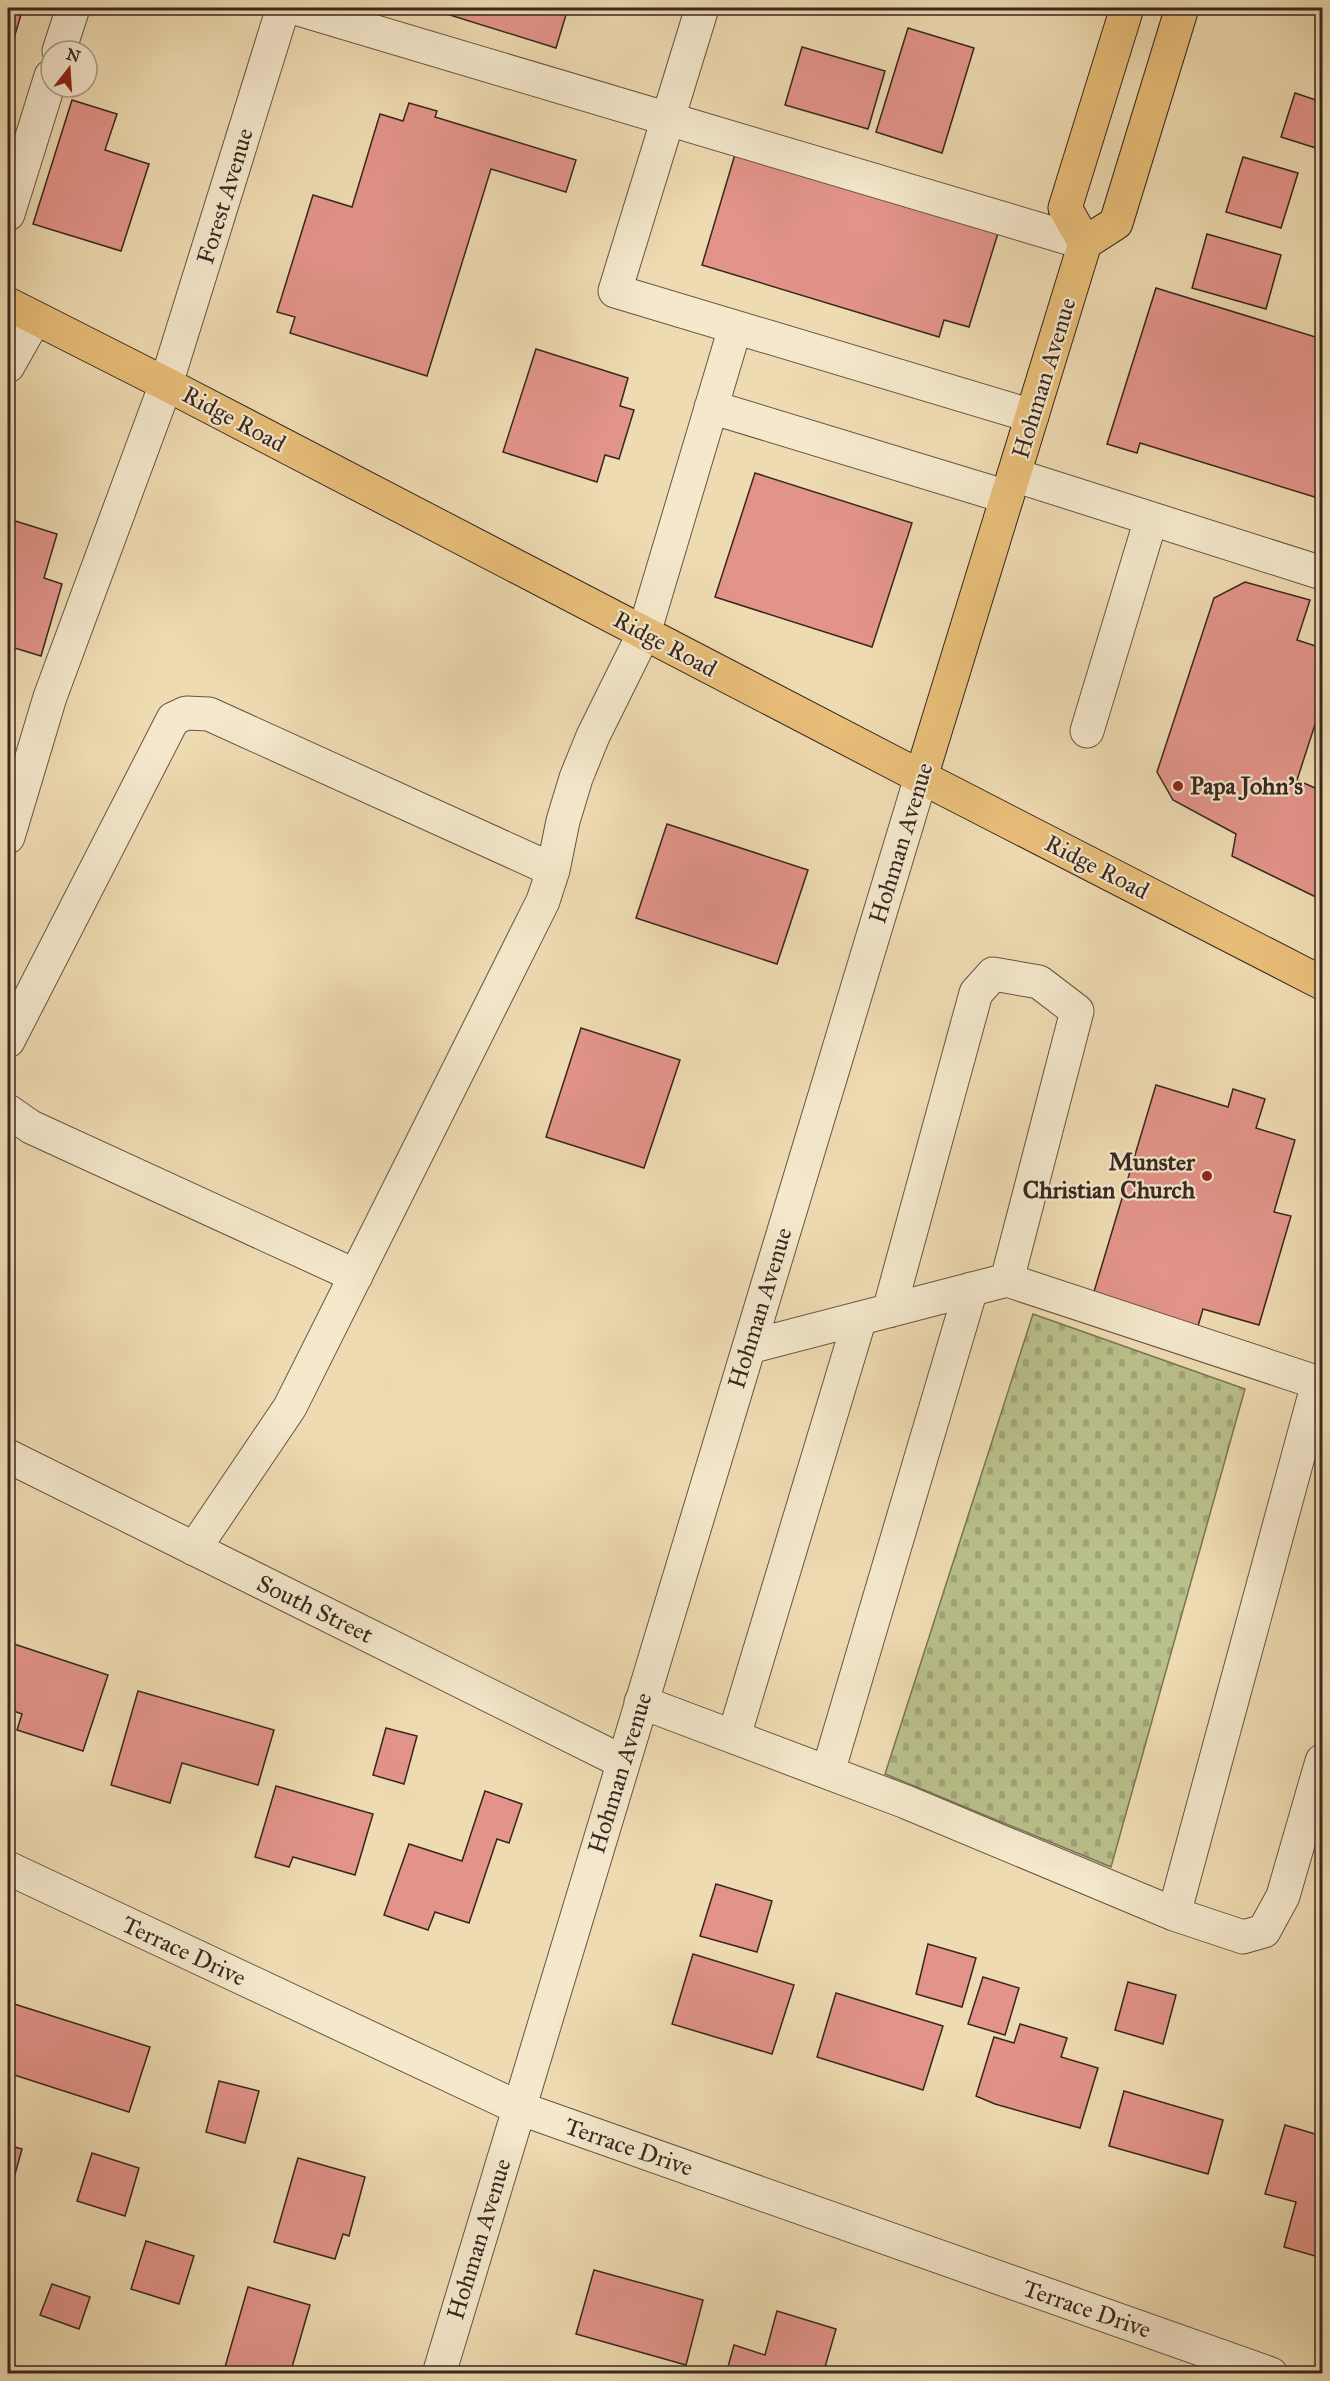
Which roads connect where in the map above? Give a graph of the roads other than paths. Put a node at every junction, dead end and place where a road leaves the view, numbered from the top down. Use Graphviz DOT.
graph roads {
  1 [pos="72,8"];
  2 [pos="283,8"];
  3 [pos="295,8"];
  4 [pos="702,8"];
  5 [pos="1127,8"];
  6 [pos="1182,8"];
  7 [pos="63,39"];
  8 [pos="44,99"];
  9 [pos="668,119"];
  10 [pos="8,214"];
  11 [pos="1085,243"];
  12 [pos="21,311"];
  13 [pos="735,328"];
  14 [pos="8,366"];
  15 [pos="166,384"];
  16 [pos="711,407"];
  17 [pos="1032,416"];
  18 [pos="1010,486"];
  19 [pos="1151,519"];
  20 [pos="1323,573"];
  21 [pos="644,633"];
  22 [pos="1087,731"];
  23 [pos="921,777"];
  24 [pos="8,837"];
  25 [pos="553,870"];
  26 [pos="1323,983"];
  27 [pos="8,1041"];
  28 [pos="8,1111"];
  29 [pos="356,1276"];
  30 [pos="1007,1280"];
  31 [pos="971,1289"];
  32 [pos="874,1315"];
  33 [pos="749,1347"];
  34 [pos="1320,1384"];
  35 [pos="8,1456"];
  36 [pos="194,1549"];
  37 [pos="641,1702"];
  38 [pos="734,1736"];
  39 [pos="1323,1761"];
  40 [pos="623,1762"];
  41 [pos="828,1772"];
  42 [pos="8,1868"];
  43 [pos="1174,1914"];
  44 [pos="519,2108"];
  45 [pos="438,2373"];
  46 [pos="1271,2373"];
  1 -- 7 [label="street"];
  2 -- 15 [label="street, Forest Avenue"];
  3 -- 9 [label="street"];
  4 -- 9 [label="street"];
  5 -- 11 [label="main road"];
  6 -- 11 [label="main road"];
  8 -- 10 [label="street"];
  9 -- 11 [label="street"];
  9 -- 13 [label="street"];
  11 -- 17 [label="main road, Hohman Avenue"];
  12 -- 14 [label="street"];
  12 -- 15 [label="main road, Ridge Road"];
  13 -- 16 [label="street"];
  13 -- 17 [label="street"];
  15 -- 21 [label="main road, Ridge Road"];
  15 -- 24 [label="street, Forest Avenue"];
  16 -- 18 [label="street"];
  16 -- 21 [label="street"];
  17 -- 18 [label="main road, Hohman Avenue"];
  18 -- 19 [label="street"];
  18 -- 23 [label="main road, Hohman Avenue"];
  19 -- 20 [label="street"];
  19 -- 22 [label="street"];
  21 -- 23 [label="main road, Ridge Road"];
  21 -- 25 [label="street"];
  23 -- 26 [label="main road, Ridge Road"];
  23 -- 33 [label="street, Hohman Avenue"];
  25 -- 27 [label="street"];
  25 -- 29 [label="street"];
  28 -- 29 [label="street"];
  29 -- 36 [label="street"];
  30 -- 31 [label="street"];
  30 -- 32 [label="street"];
  30 -- 34 [label="street"];
  31 -- 32 [label="street"];
  31 -- 41 [label="street"];
  32 -- 33 [label="street"];
  32 -- 38 [label="street"];
  33 -- 37 [label="street, Hohman Avenue"];
  34 -- 43 [label="street"];
  35 -- 36 [label="street, South Street"];
  36 -- 40 [label="street, South Street"];
  37 -- 38 [label="street"];
  37 -- 40 [label="street, Hohman Avenue"];
  38 -- 41 [label="street"];
  39 -- 43 [label="street"];
  40 -- 44 [label="street, Hohman Avenue"];
  41 -- 43 [label="street"];
  42 -- 44 [label="street, Terrace Drive"];
  44 -- 45 [label="street, Hohman Avenue"];
  44 -- 46 [label="street, Terrace Drive"];
}
